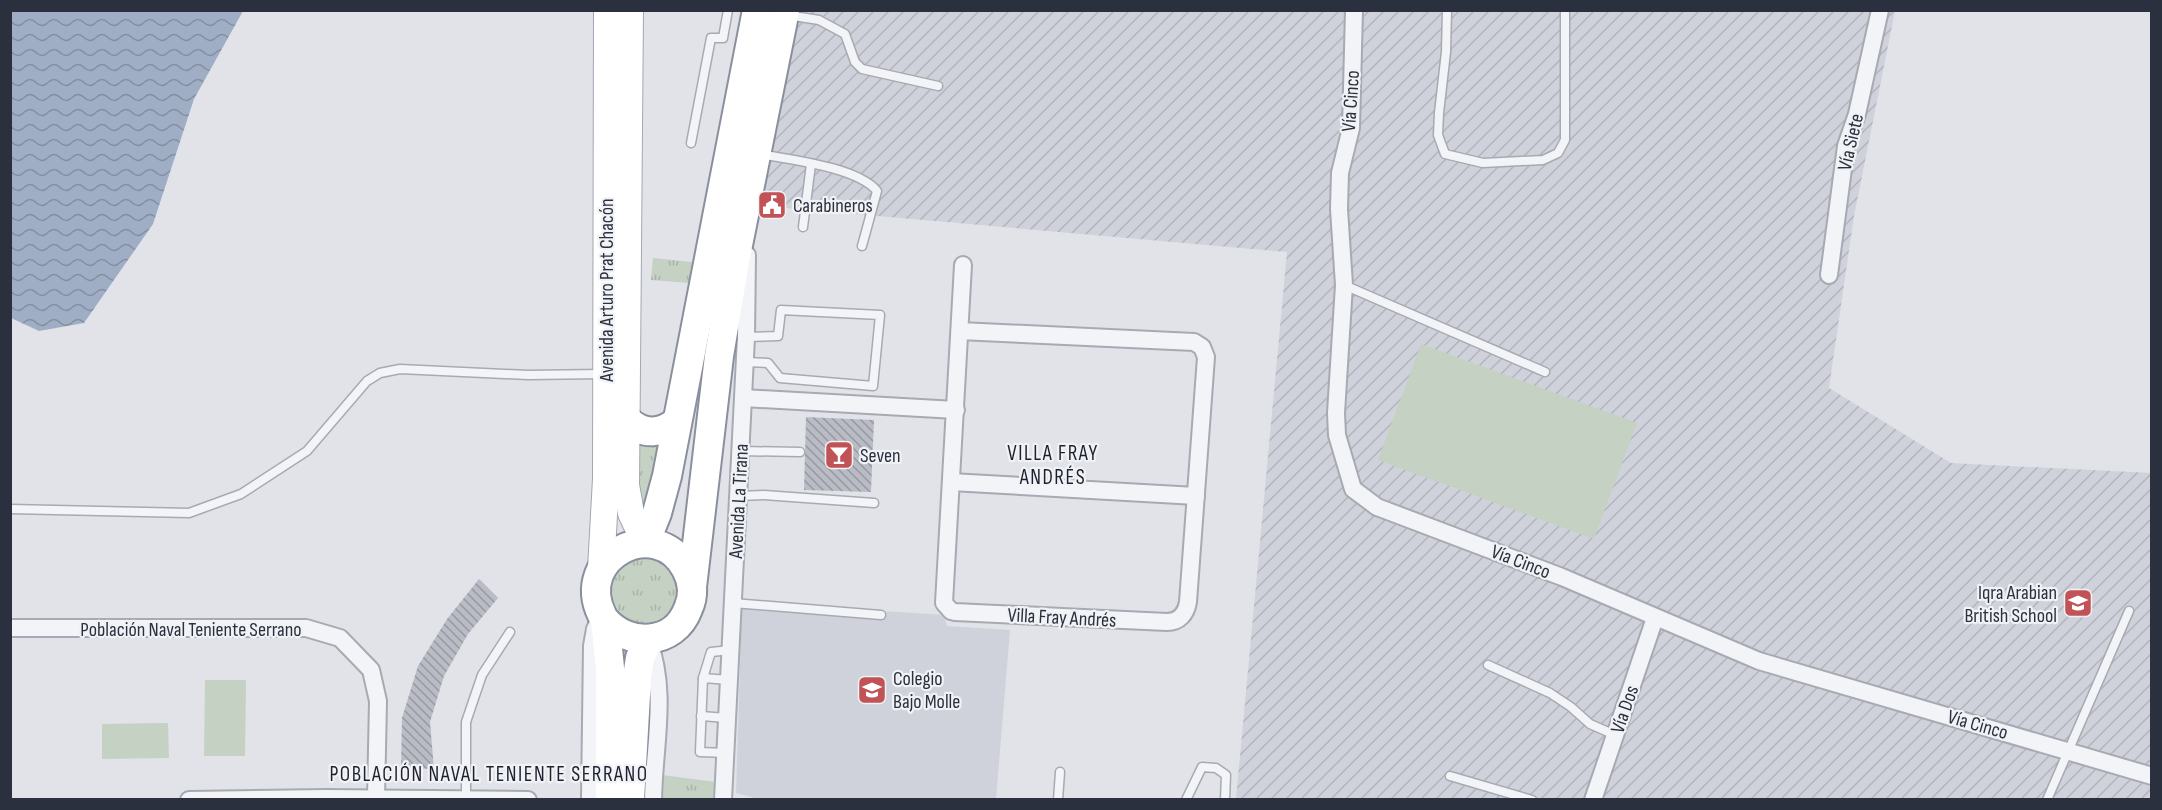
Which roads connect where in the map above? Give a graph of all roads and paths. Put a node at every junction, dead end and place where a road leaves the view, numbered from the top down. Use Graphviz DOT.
graph roads {
  1 [pos="607,10"];
  2 [pos="630,10"];
  3 [pos="728,10"];
  4 [pos="1354,10"];
  5 [pos="1447,10"];
  6 [pos="1565,10"];
  7 [pos="1880,10"];
  8 [pos="775,12"];
  9 [pos="938,86"];
  10 [pos="691,144"];
  11 [pos="757,153"];
  12 [pos="811,164"];
  13 [pos="747,202"];
  14 [pos="803,227"];
  15 [pos="862,246"];
  16 [pos="963,265"];
  17 [pos="1829,275"];
  18 [pos="1344,285"];
  19 [pos="960,331"];
  20 [pos="746,337"];
  21 [pos="745,362"];
  22 [pos="1545,372"];
  23 [pos="606,374"];
  24 [pos="743,398"];
  25 [pos="956,410"];
  26 [pos="627,420"];
  27 [pos="677,421"];
  28 [pos="740,451"];
  29 [pos="800,452"];
  30 [pos="951,482"];
  31 [pos="738,496"];
  32 [pos="1196,496"];
  33 [pos="874,503"];
  34 [pos="10,510"];
  35 [pos="645,543"];
  36 [pos="601,569"];
  37 [pos="692,588"];
  38 [pos="733,603"];
  39 [pos="2129,611"];
  40 [pos="881,615"];
  41 [pos="604,618"];
  42 [pos="1655,618"];
  43 [pos="10,628"];
  44 [pos="510,632"];
  45 [pos="648,639"];
  46 [pos="731,650"];
  47 [pos="1488,664"];
  48 [pos="702,678"];
  49 [pos="729,680"];
  50 [pos="701,716"];
  51 [pos="727,718"];
  52 [pos="1615,735"];
  53 [pos="2067,750"];
  54 [pos="726,753"];
  55 [pos="1060,772"];
  56 [pos="1450,776"];
  57 [pos="2151,776"];
  58 [pos="376,798"];
  59 [pos="466,799"];
  60 [pos="189,800"];
  61 [pos="528,800"];
  62 [pos="590,800"];
  63 [pos="610,800"];
  64 [pos="630,800"];
  65 [pos="653,800"];
  66 [pos="723,800"];
  67 [pos="1058,800"];
  68 [pos="1186,800"];
  69 [pos="1225,800"];
  70 [pos="1532,800"];
  71 [pos="1593,800"];
  72 [pos="2047,800"];
  1 -- 23 [label="main road, Avenida Arturo Prat Chacón"];
  2 -- 26 [label="main road, Avenida Arturo Prat Chacón"];
  3 -- 10 [label="lane"];
  4 -- 18 [label="street, Vía Cinco"];
  5 -- 6 [label="lane"];
  7 -- 17 [label="street, Vía Siete"];
  8 -- 9 [label="lane"];
  8 -- 11 [label="highway, Avenida La Tirana"];
  8 -- 27 [label="highway"];
  11 -- 12 [label="lane"];
  11 -- 13 [label="highway, Avenida La Tirana"];
  12 -- 14 [label="lane"];
  12 -- 15 [label="lane"];
  13 -- 20 [label="street, Avenida La Tirana"];
  13 -- 37 [label="highway, Avenida La Tirana"];
  16 -- 19 [label="street, Villa Fray Andrés"];
  18 -- 22 [label="lane"];
  18 -- 42 [label="street, Vía Cinco"];
  19 -- 25 [label="street, Villa Fray Andrés"];
  19 -- 32 [label="street, Villa Fray Andrés"];
  20 -- 21 [label="street, Avenida La Tirana"];
  20 -- 21 [label="lane"];
  21 -- 24 [label="street, Avenida La Tirana"];
  23 -- 34 [label="lane"];
  23 -- 36 [label="main road, Avenida Arturo Prat Chacón"];
  24 -- 25 [label="street"];
  24 -- 28 [label="street, Avenida La Tirana"];
  25 -- 30 [label="street, Villa Fray Andrés"];
  26 -- 27 [label="highway"];
  26 -- 35 [label="main road, Avenida Arturo Prat Chacón"];
  27 -- 35 [label="highway"];
  28 -- 29 [label="lane"];
  28 -- 31 [label="street, Avenida La Tirana"];
  30 -- 32 [label="street"];
  30 -- 32 [label="street, Villa Fray Andrés"];
  31 -- 33 [label="lane"];
  31 -- 38 [label="street, Avenida La Tirana"];
  35 -- 36 [label="highway"];
  35 -- 37 [label="highway"];
  36 -- 41 [label="highway, Avenida Arturo Prat Chacón"];
  37 -- 45 [label="highway"];
  38 -- 40 [label="lane"];
  38 -- 46 [label="street, Avenida La Tirana"];
  39 -- 53 [label="lane"];
  41 -- 45 [label="highway"];
  41 -- 62 [label="street, Avenida Arturo Prat Chacón"];
  41 -- 63 [label="highway, Avenida Arturo Prat Chacón"];
  42 -- 52 [label="street, Vía Dos"];
  42 -- 53 [label="street, Vía Cinco"];
  43 -- 58 [label="street, Población Naval Teniente Serrano"];
  44 -- 59 [label="lane"];
  45 -- 64 [label="highway"];
  45 -- 65 [label="street"];
  46 -- 48 [label="lane"];
  46 -- 49 [label="street, Avenida La Tirana"];
  47 -- 52 [label="lane"];
  48 -- 49 [label="lane"];
  48 -- 50 [label="lane"];
  49 -- 51 [label="street, Avenida La Tirana"];
  50 -- 51 [label="lane"];
  50 -- 54 [label="lane"];
  51 -- 54 [label="street, Avenida La Tirana"];
  52 -- 71 [label="street, Vía Dos"];
  53 -- 57 [label="street, Vía Cinco"];
  53 -- 72 [label="lane"];
  54 -- 66 [label="street, Avenida La Tirana"];
  55 -- 67 [label="lane"];
  56 -- 70 [label="lane"];
  58 -- 59 [label="street"];
  58 -- 60 [label="street"];
  59 -- 61 [label="street"];
  68 -- 69 [label="lane"];
}
